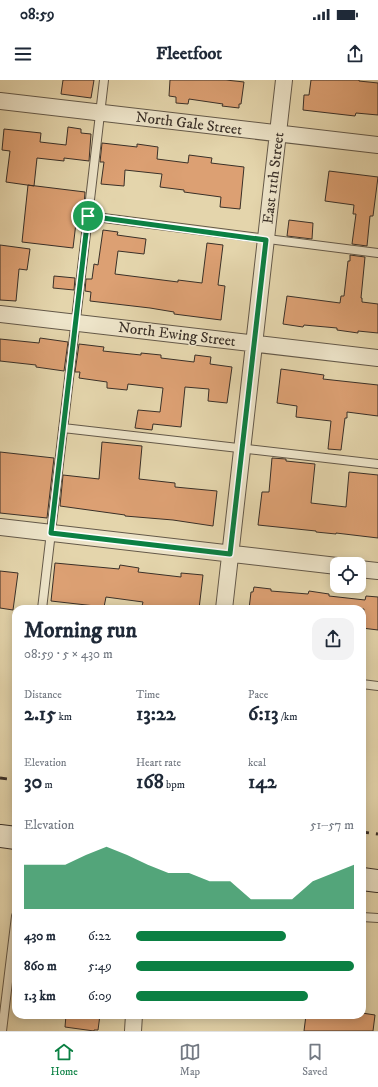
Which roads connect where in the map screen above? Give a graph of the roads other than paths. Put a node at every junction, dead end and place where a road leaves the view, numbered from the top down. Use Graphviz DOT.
graph roads {
  1 [pos="104,80"];
  2 [pos="284,80"];
  3 [pos="0,101"];
  4 [pos="100,113"];
  5 [pos="278,134"];
  6 [pos="378,145"];
  7 [pos="88,216"];
  8 [pos="266,240"];
  9 [pos="378,254"];
  10 [pos="0,314"];
  11 [pos="76,322"];
  12 [pos="254,343"];
  13 [pos="378,358"];
  14 [pos="63,428"];
  15 [pos="242,448"];
  16 [pos="378,464"];
  17 [pos="0,527"];
  18 [pos="51,533"];
  19 [pos="230,554"];
  20 [pos="330,565"];
  21 [pos="366,570"];
  22 [pos="378,571"];
  23 [pos="42,605"];
  24 [pos="224,605"];
  25 [pos="366,684"];
  26 [pos="378,686"];
  27 [pos="0,836"];
  28 [pos="12,838"];
  29 [pos="366,880"];
  30 [pos="378,881"];
  31 [pos="366,917"];
  32 [pos="378,918"];
  33 [pos="12,949"];
  34 [pos="134,1019"];
  35 [pos="2,1031"];
  36 [pos="133,1031"];
  1 -- 4 [label="lane"];
  2 -- 5 [label="street, East 11th Street"];
  3 -- 4 [label="street, North Gale Street"];
  4 -- 5 [label="street, North Gale Street"];
  4 -- 7 [label="lane"];
  5 -- 6 [label="street, North Gale Street"];
  5 -- 8 [label="street, East 11th Street"];
  7 -- 8 [label="lane"];
  7 -- 11 [label="lane"];
  8 -- 9 [label="lane"];
  8 -- 12 [label="street, East 11th Street"];
  10 -- 11 [label="street, North Ewing Street"];
  11 -- 12 [label="street, North Ewing Street"];
  11 -- 14 [label="lane"];
  12 -- 13 [label="street, North Ewing Street"];
  12 -- 15 [label="street, East 11th Street"];
  14 -- 15 [label="lane"];
  14 -- 18 [label="lane"];
  15 -- 16 [label="lane"];
  15 -- 19 [label="street, East 11th Street"];
  17 -- 18 [label="street"];
  18 -- 19 [label="street"];
  18 -- 23 [label="lane"];
  19 -- 20 [label="street"];
  19 -- 24 [label="street, East 11th Street"];
  21 -- 22 [label="street"];
  25 -- 26 [label="lane"];
  27 -- 28 [label="main road"];
  29 -- 30 [label="main road"];
  31 -- 32 [label="lane"];
  33 -- 35 [label="lane"];
  34 -- 36 [label="street"];
}
